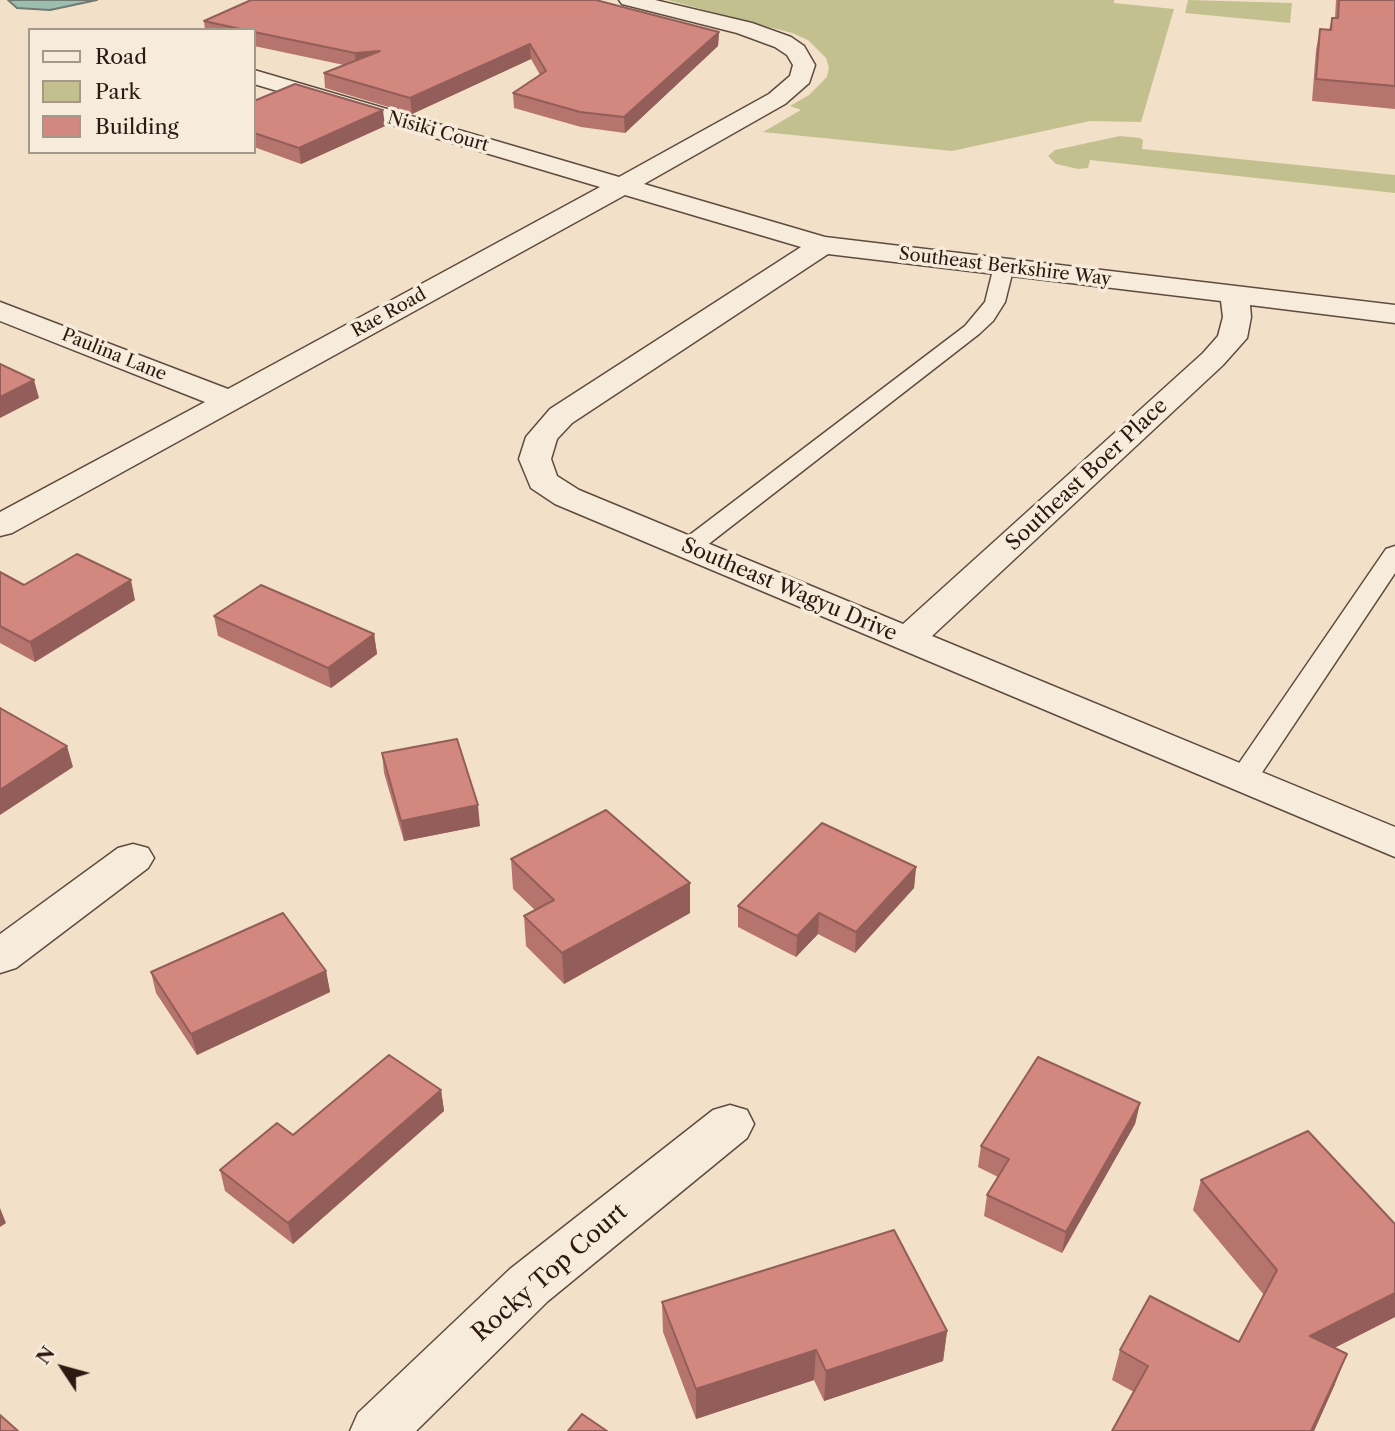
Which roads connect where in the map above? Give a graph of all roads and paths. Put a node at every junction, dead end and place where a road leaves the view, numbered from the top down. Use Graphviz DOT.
graph roads {
  1 [pos="629,0"];
  2 [pos="256,78"];
  3 [pos="622,186"];
  4 [pos="824,245"];
  5 [pos="1004,266"];
  6 [pos="1235,295"];
  7 [pos="0,311"];
  8 [pos="1395,314"];
  9 [pos="228,400"];
  10 [pos="0,526"];
  11 [pos="688,548"];
  12 [pos="1395,554"];
  13 [pos="908,639"];
  14 [pos="1243,779"];
  15 [pos="1395,843"];
  16 [pos="133,858"];
  17 [pos="0,957"];
  18 [pos="730,1124"];
  19 [pos="378,1431"];
  1 -- 3 [label="street, Rae Road"];
  2 -- 3 [label="street, Nisiki Court"];
  3 -- 4 [label="street, Southeast Berkshire Way"];
  3 -- 9 [label="street, Rae Road"];
  4 -- 5 [label="street, Southeast Berkshire Way"];
  4 -- 11 [label="street, Southeast Wagyu Drive"];
  5 -- 6 [label="street, Southeast Berkshire Way"];
  5 -- 11 [label="lane"];
  6 -- 8 [label="street, Southeast Berkshire Way"];
  6 -- 13 [label="street, Southeast Boer Place"];
  7 -- 9 [label="street, Paulina Lane"];
  9 -- 10 [label="street, Rae Road"];
  11 -- 13 [label="street, Southeast Wagyu Drive"];
  12 -- 14 [label="lane"];
  13 -- 14 [label="street, Southeast Wagyu Drive"];
  14 -- 15 [label="street, Southeast Wagyu Drive"];
  16 -- 17 [label="street"];
  18 -- 19 [label="street, Rocky Top Court"];
}
